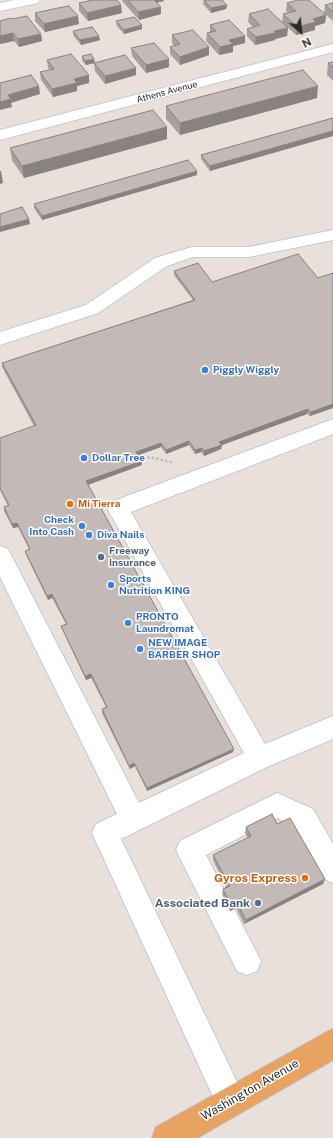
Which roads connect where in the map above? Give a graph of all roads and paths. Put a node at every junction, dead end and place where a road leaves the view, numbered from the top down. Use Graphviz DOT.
graph roads {
  1 [pos="33,0"];
  2 [pos="0,8"];
  3 [pos="333,48"];
  4 [pos="0,135"];
  5 [pos="333,235"];
  6 [pos="0,339"];
  7 [pos="333,426"];
  8 [pos="135,462"];
  9 [pos="179,464"];
  10 [pos="0,555"];
  11 [pos="333,727"];
  12 [pos="260,758"];
  13 [pos="132,819"];
  14 [pos="333,870"];
  15 [pos="247,961"];
  16 [pos="333,1044"];
  17 [pos="231,1101"];
  18 [pos="167,1138"];
  1 -- 2 [label="street"];
  3 -- 4 [label="street, Athens Avenue"];
  5 -- 6 [label="street"];
  7 -- 12 [label="street"];
  8 -- 9 [label="path"];
  10 -- 13 [label="street"];
  11 -- 12 [label="street"];
  12 -- 13 [label="street"];
  13 -- 17 [label="street"];
  14 -- 15 [label="street"];
  16 -- 17 [label="main road, Washington Avenue"];
  17 -- 18 [label="main road, Washington Avenue"];
}
